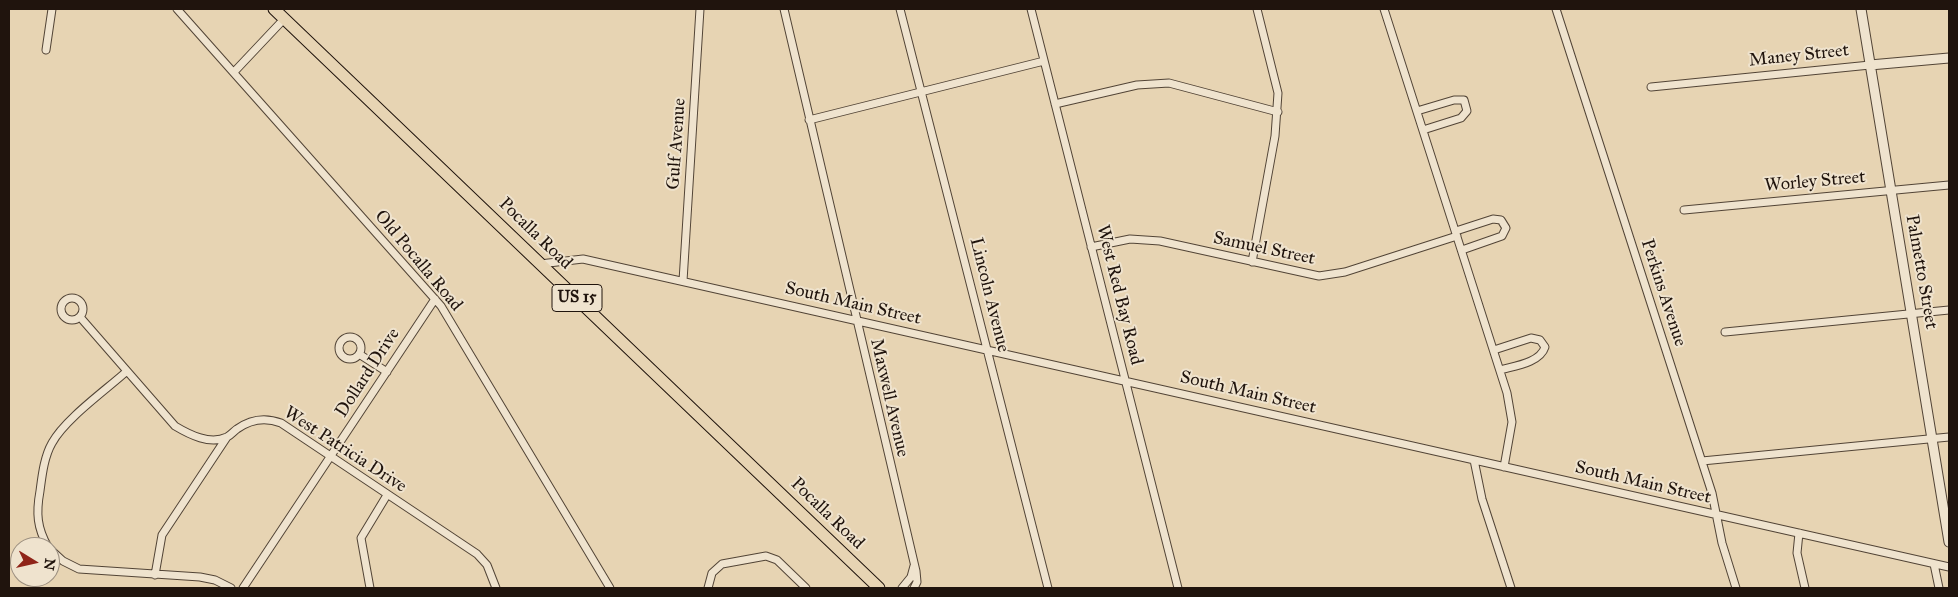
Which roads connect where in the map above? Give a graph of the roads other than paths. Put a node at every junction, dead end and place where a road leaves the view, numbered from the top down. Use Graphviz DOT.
graph roads {
  1 [pos="52,9"];
  2 [pos="177,9"];
  3 [pos="274,9"];
  4 [pos="700,9"];
  5 [pos="784,9"];
  6 [pos="900,9"];
  7 [pos="1031,9"];
  8 [pos="1257,9"];
  9 [pos="1384,9"];
  10 [pos="1556,9"];
  11 [pos="1861,9"];
  12 [pos="284,20"];
  13 [pos="46,50"];
  14 [pos="1949,58"];
  15 [pos="1044,61"];
  16 [pos="1870,65"];
  17 [pos="234,72"];
  18 [pos="1652,87"];
  19 [pos="922,92"];
  20 [pos="1055,104"];
  21 [pos="1278,112"];
  22 [pos="1417,112"];
  23 [pos="809,120"];
  24 [pos="1423,130"];
  25 [pos="1949,185"];
  26 [pos="1891,190"];
  27 [pos="1684,210"];
  28 [pos="1456,234"];
  29 [pos="1091,246"];
  30 [pos="1462,250"];
  31 [pos="1252,262"];
  32 [pos="540,264"];
  33 [pos="683,281"];
  34 [pos="435,299"];
  35 [pos="1949,310"];
  36 [pos="1912,314"];
  37 [pos="80,317"];
  38 [pos="856,320"];
  39 [pos="1725,332"];
  40 [pos="988,350"];
  41 [pos="1494,350"];
  42 [pos="359,354"];
  43 [pos="1500,370"];
  44 [pos="127,371"];
  45 [pos="387,372"];
  46 [pos="1125,381"];
  47 [pos="227,437"];
  48 [pos="1949,437"];
  49 [pos="1933,438"];
  50 [pos="330,458"];
  51 [pos="1474,460"];
  52 [pos="1702,461"];
  53 [pos="1504,467"];
  54 [pos="387,495"];
  55 [pos="1716,515"];
  56 [pos="1799,533"];
  57 [pos="44,537"];
  58 [pos="1949,542"];
  59 [pos="60,559"];
  60 [pos="1934,564"];
  61 [pos="914,565"];
  62 [pos="1949,567"];
  63 [pos="155,574"];
  64 [pos="917,577"];
  65 [pos="231,588"];
  66 [pos="243,588"];
  67 [pos="370,588"];
  68 [pos="496,588"];
  69 [pos="610,588"];
  70 [pos="708,588"];
  71 [pos="806,588"];
  72 [pos="879,588"];
  73 [pos="902,588"];
  74 [pos="914,588"];
  75 [pos="920,588"];
  76 [pos="1048,588"];
  77 [pos="1178,588"];
  78 [pos="1511,588"];
  79 [pos="1736,588"];
  80 [pos="1805,588"];
  81 [pos="1939,588"];
  1 -- 13 [label="street"];
  2 -- 17 [label="street, Old Pocalla Road"];
  3 -- 12 [label="main road, Pocalla Road / US 15"];
  4 -- 33 [label="street, Gulf Avenue"];
  5 -- 23 [label="street, Maxwell Avenue"];
  6 -- 19 [label="street, Lincoln Avenue"];
  7 -- 15 [label="street, West Red Bay Road"];
  8 -- 21 [label="street"];
  9 -- 22 [label="street"];
  10 -- 52 [label="street, Perkins Avenue"];
  11 -- 16 [label="street, Palmetto Street"];
  12 -- 17 [label="street"];
  12 -- 32 [label="main road, Pocalla Road / US 15"];
  14 -- 16 [label="street, Maney Street"];
  15 -- 19 [label="street"];
  15 -- 20 [label="street, West Red Bay Road"];
  16 -- 18 [label="street, Maney Street"];
  16 -- 26 [label="street, Palmetto Street"];
  17 -- 34 [label="street, Old Pocalla Road"];
  19 -- 23 [label="street"];
  19 -- 40 [label="street, Lincoln Avenue"];
  20 -- 21 [label="street"];
  20 -- 29 [label="street, West Red Bay Road"];
  21 -- 31 [label="street"];
  22 -- 24 [label="street"];
  22 -- 24 [label="street"];
  23 -- 38 [label="street, Maxwell Avenue"];
  24 -- 28 [label="street"];
  25 -- 26 [label="street, Worley Street"];
  26 -- 27 [label="street, Worley Street"];
  26 -- 36 [label="street, Palmetto Street"];
  28 -- 30 [label="street"];
  28 -- 30 [label="street, Samuel Street"];
  28 -- 31 [label="street, Samuel Street"];
  29 -- 31 [label="street, Samuel Street"];
  29 -- 46 [label="street, West Red Bay Road"];
  30 -- 41 [label="street"];
  32 -- 33 [label="street, South Main Street"];
  32 -- 72 [label="main road, Pocalla Road / US 15"];
  33 -- 38 [label="street, South Main Street"];
  34 -- 45 [label="street, Dollard Drive"];
  34 -- 69 [label="street, Old Pocalla Road"];
  35 -- 36 [label="street"];
  36 -- 39 [label="street"];
  36 -- 49 [label="street, Palmetto Street"];
  37 -- 44 [label="street, West Patricia Drive"];
  38 -- 40 [label="street, South Main Street"];
  38 -- 61 [label="street, Maxwell Avenue"];
  40 -- 46 [label="street, South Main Street"];
  40 -- 76 [label="street, Lincoln Avenue"];
  41 -- 43 [label="street"];
  41 -- 43 [label="street"];
  42 -- 45 [label="street"];
  43 -- 53 [label="street"];
  44 -- 47 [label="street, West Patricia Drive"];
  44 -- 57 [label="street"];
  45 -- 50 [label="street, Dollard Drive"];
  46 -- 51 [label="street, South Main Street"];
  46 -- 77 [label="street, West Red Bay Road"];
  47 -- 50 [label="street, West Patricia Drive"];
  47 -- 63 [label="street"];
  48 -- 49 [label="street"];
  49 -- 52 [label="street"];
  49 -- 58 [label="street, Palmetto Street"];
  50 -- 54 [label="street, West Patricia Drive"];
  50 -- 66 [label="street, Dollard Drive"];
  51 -- 53 [label="street, South Main Street"];
  51 -- 78 [label="street"];
  52 -- 55 [label="street, Perkins Avenue"];
  53 -- 55 [label="street, South Main Street"];
  54 -- 67 [label="street"];
  54 -- 68 [label="street, West Patricia Drive"];
  55 -- 56 [label="street, South Main Street"];
  55 -- 79 [label="street, Perkins Avenue"];
  56 -- 60 [label="street, South Main Street"];
  56 -- 80 [label="street"];
  59 -- 63 [label="street"];
  60 -- 62 [label="street, South Main Street"];
  60 -- 81 [label="street"];
  61 -- 64 [label="street, Maxwell Avenue"];
  61 -- 73 [label="street"];
  63 -- 65 [label="street"];
  64 -- 74 [label="street, Maxwell Avenue"];
  64 -- 75 [label="street"];
  70 -- 71 [label="street"];
}
